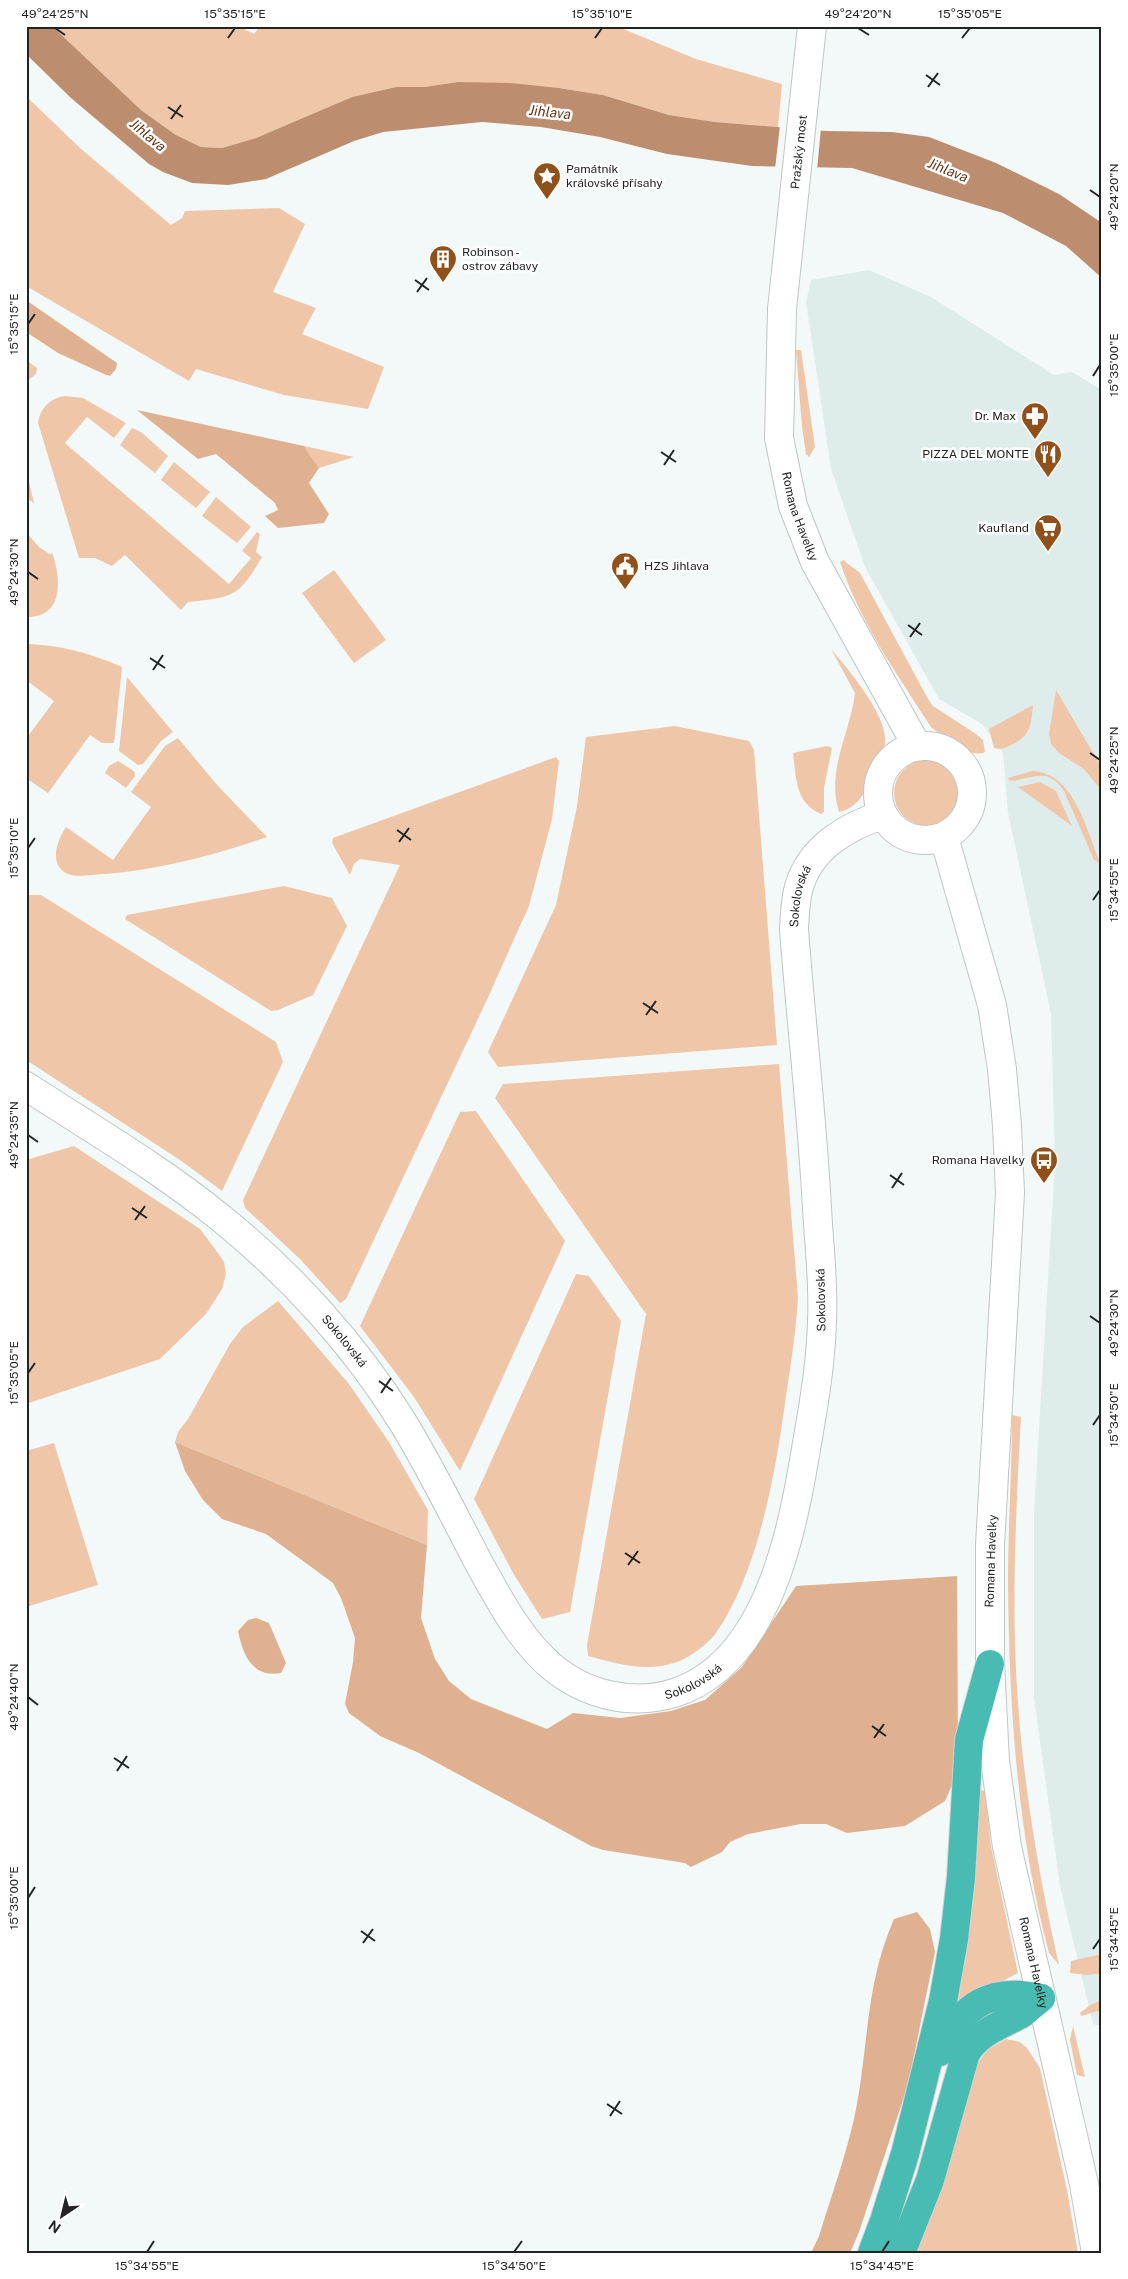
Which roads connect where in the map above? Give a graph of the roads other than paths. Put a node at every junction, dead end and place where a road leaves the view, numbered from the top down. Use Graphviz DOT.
graph roads {
  1 [pos="811,34"];
  2 [pos="787,261"];
  3 [pos="917,746"];
  4 [pos="883,815"];
  5 [pos="944,836"];
  6 [pos="26,1086"];
  7 [pos="990,1664"];
  8 [pos="1041,1998"];
  9 [pos="920,2097"];
  10 [pos="872,2253"];
  11 [pos="901,2253"];
  12 [pos="1096,2253"];
  1 -- 2 [label="street, Pražský most"];
  2 -- 3 [label="street, Romana Havelky"];
  3 -- 4 [label="street"];
  3 -- 5 [label="street"];
  4 -- 5 [label="street"];
  4 -- 6 [label="street, Sokolovská"];
  5 -- 7 [label="street, Romana Havelky"];
  7 -- 8 [label="street, Romana Havelky"];
  7 -- 9 [label="highway"];
  8 -- 9 [label="highway"];
  8 -- 11 [label="highway"];
  8 -- 12 [label="street, Romana Havelky"];
  9 -- 10 [label="highway"];
}
